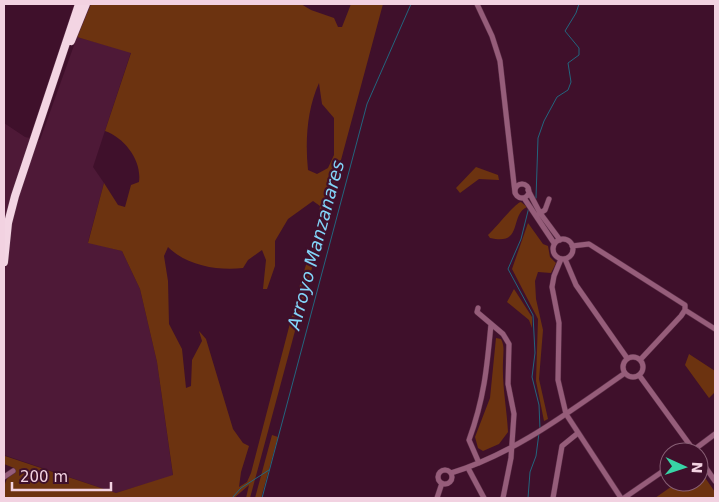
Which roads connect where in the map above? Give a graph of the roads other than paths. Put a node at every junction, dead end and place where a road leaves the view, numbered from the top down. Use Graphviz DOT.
graph roads {
  1 [pos="78,4"];
  2 [pos="86,4"];
  3 [pos="477,4"];
  4 [pos="53,85"];
  5 [pos="514,178"];
  6 [pos="521,185"];
  7 [pos="515,193"];
  8 [pos="528,199"];
  9 [pos="549,199"];
  10 [pos="534,208"];
  11 [pos="540,213"];
  12 [pos="557,242"];
  13 [pos="572,246"];
  14 [pos="563,259"];
  15 [pos="4,262"];
  16 [pos="478,308"];
  17 [pos="686,309"];
  18 [pos="491,324"];
  19 [pos="715,329"];
  20 [pos="627,358"];
  21 [pos="640,360"];
  22 [pos="625,373"];
  23 [pos="639,375"];
  24 [pos="566,414"];
  25 [pos="578,433"];
  26 [pos="715,434"];
  27 [pos="687,442"];
  28 [pos="705,442"];
  29 [pos="511,447"];
  30 [pos="479,463"];
  31 [pos="468,468"];
  32 [pos="4,469"];
  33 [pos="451,473"];
  34 [pos="659,474"];
  35 [pos="4,477"];
  36 [pos="442,482"];
  37 [pos="437,498"];
  38 [pos="484,498"];
  39 [pos="503,498"];
  40 [pos="553,498"];
  41 [pos="622,498"];
  1 -- 4 [label="highway"];
  2 -- 4 [label="highway"];
  3 -- 5 [label="street"];
  4 -- 15 [label="highway"];
  5 -- 6 [label="street"];
  5 -- 7 [label="street"];
  6 -- 7 [label="street"];
  6 -- 8 [label="street"];
  7 -- 8 [label="street"];
  8 -- 10 [label="street"];
  9 -- 11 [label="street"];
  10 -- 11 [label="street"];
  10 -- 12 [label="street"];
  11 -- 12 [label="street"];
  12 -- 13 [label="street"];
  12 -- 14 [label="street"];
  13 -- 14 [label="street"];
  13 -- 17 [label="street"];
  14 -- 20 [label="street"];
  14 -- 24 [label="street"];
  16 -- 18 [label="street"];
  17 -- 19 [label="street"];
  17 -- 21 [label="street"];
  18 -- 29 [label="street"];
  18 -- 30 [label="street"];
  20 -- 21 [label="street"];
  20 -- 22 [label="street"];
  21 -- 23 [label="street"];
  22 -- 23 [label="street"];
  22 -- 24 [label="street"];
  23 -- 27 [label="street"];
  24 -- 25 [label="street"];
  24 -- 29 [label="street"];
  25 -- 40 [label="street"];
  25 -- 41 [label="street"];
  26 -- 28 [label="street"];
  29 -- 30 [label="street"];
  29 -- 39 [label="street"];
  30 -- 31 [label="street"];
  31 -- 33 [label="street"];
  31 -- 38 [label="street"];
  32 -- 35 [label="street"];
  33 -- 36 [label="street"];
  33 -- 36 [label="street"];
  34 -- 41 [label="street"];
  36 -- 37 [label="street"];
}
